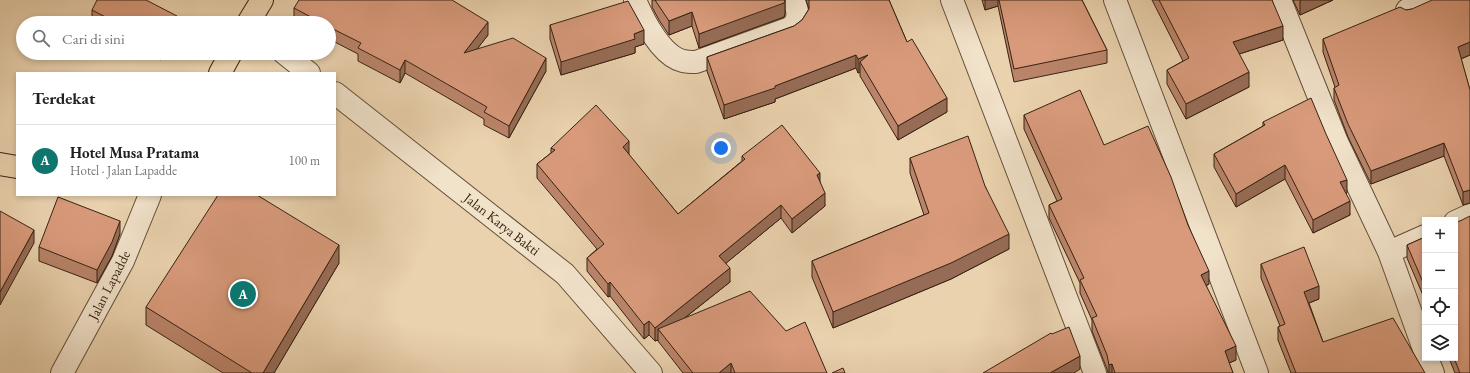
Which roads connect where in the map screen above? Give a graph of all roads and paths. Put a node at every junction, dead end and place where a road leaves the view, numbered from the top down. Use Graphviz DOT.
graph roads {
  1 [pos="262,0"];
  2 [pos="635,0"];
  3 [pos="794,0"];
  4 [pos="952,0"];
  5 [pos="1115,0"];
  6 [pos="1280,0"];
  7 [pos="1430,0"];
  8 [pos="1407,10"];
  9 [pos="252,16"];
  10 [pos="227,60"];
  11 [pos="293,60"];
  12 [pos="221,72"];
  13 [pos="308,72"];
  14 [pos="336,94"];
  15 [pos="0,164"];
  16 [pos="16,167"];
  17 [pos="150,196"];
  18 [pos="1470,215"];
  19 [pos="1458,221"];
  20 [pos="1422,237"];
  21 [pos="1389,252"];
  22 [pos="1422,344"];
  23 [pos="1428,361"];
  24 [pos="62,373"];
  25 [pos="651,373"];
  26 [pos="1095,373"];
  27 [pos="1256,373"];
  28 [pos="1433,373"];
  1 -- 9 [label="highway"];
  2 -- 3 [label="street"];
  4 -- 26 [label="street"];
  5 -- 27 [label="street"];
  6 -- 21 [label="street"];
  7 -- 8 [label="street"];
  10 -- 12 [label="highway"];
  11 -- 13 [label="street"];
  14 -- 25 [label="street, Jalan Karya Bakti"];
  15 -- 16 [label="highway"];
  17 -- 24 [label="street, Jalan Lapadde"];
  18 -- 19 [label="street"];
  20 -- 21 [label="street"];
  21 -- 22 [label="street"];
  23 -- 28 [label="street"];
}
